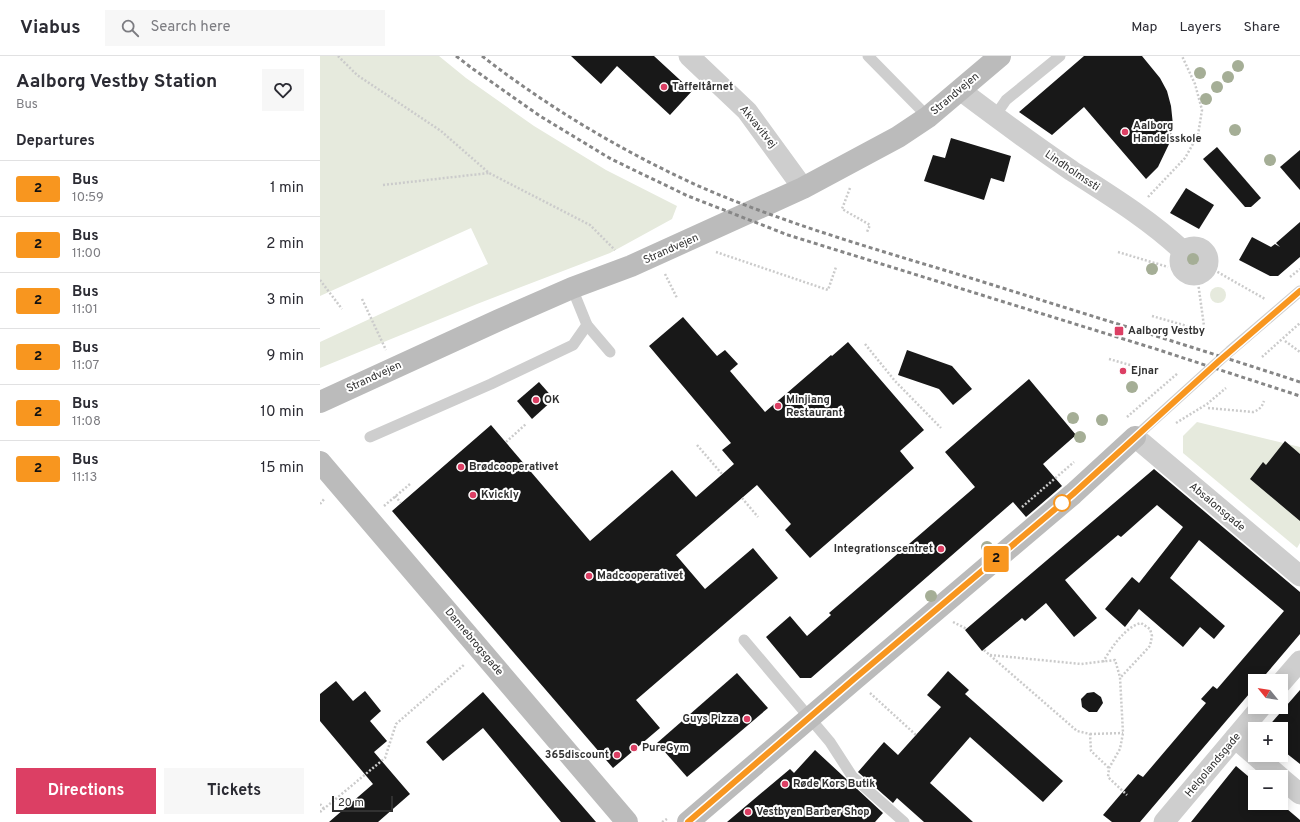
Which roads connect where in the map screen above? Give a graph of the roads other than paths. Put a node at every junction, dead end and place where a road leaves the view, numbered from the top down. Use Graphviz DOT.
graph roads {
  1 [pos="689,56"];
  2 [pos="868,56"];
  3 [pos="1000,56"];
  4 [pos="1060,56"];
  5 [pos="960,90"];
  6 [pos="995,116"];
  7 [pos="928,117"];
  8 [pos="803,188"];
  9 [pos="1192,264"];
  10 [pos="572,288"];
  11 [pos="1300,291"];
  12 [pos="587,325"];
  13 [pos="610,352"];
  14 [pos="320,402"];
  15 [pos="370,437"];
  16 [pos="1135,437"];
  17 [pos="320,462"];
  18 [pos="1300,576"];
  19 [pos="744,640"];
  20 [pos="1300,660"];
  21 [pos="1288,675"];
  22 [pos="1255,714"];
  23 [pos="810,717"];
  24 [pos="1235,738"];
  25 [pos="1272,770"];
  26 [pos="1288,784"];
  27 [pos="1300,794"];
  28 [pos="678,820"];
  29 [pos="627,822"];
  30 [pos="904,822"];
  31 [pos="1164,822"];
  1 -- 8 [label="street, Akvavitvej"];
  2 -- 7 [label="lane"];
  3 -- 5 [label="street, Strandvejen"];
  4 -- 6 [label="lane"];
  5 -- 6 [label="street, Lindholmssti"];
  5 -- 7 [label="street, Strandvejen"];
  6 -- 9 [label="street, Lindholmssti"];
  7 -- 8 [label="street, Strandvejen"];
  8 -- 10 [label="street, Strandvejen"];
  10 -- 12 [label="lane"];
  10 -- 14 [label="street, Strandvejen"];
  11 -- 16 [label="lane"];
  12 -- 13 [label="lane"];
  12 -- 15 [label="lane"];
  16 -- 18 [label="street, Absalonsgade"];
  16 -- 23 [label="street"];
  17 -- 29 [label="street, Dannebrogsgade"];
  19 -- 23 [label="lane"];
  20 -- 21 [label="street"];
  22 -- 24 [label="street, Helgolandsgade"];
  23 -- 28 [label="street"];
  23 -- 30 [label="lane"];
  24 -- 25 [label="street"];
  24 -- 31 [label="street, Helgolandsgade"];
  26 -- 27 [label="street"];
}
